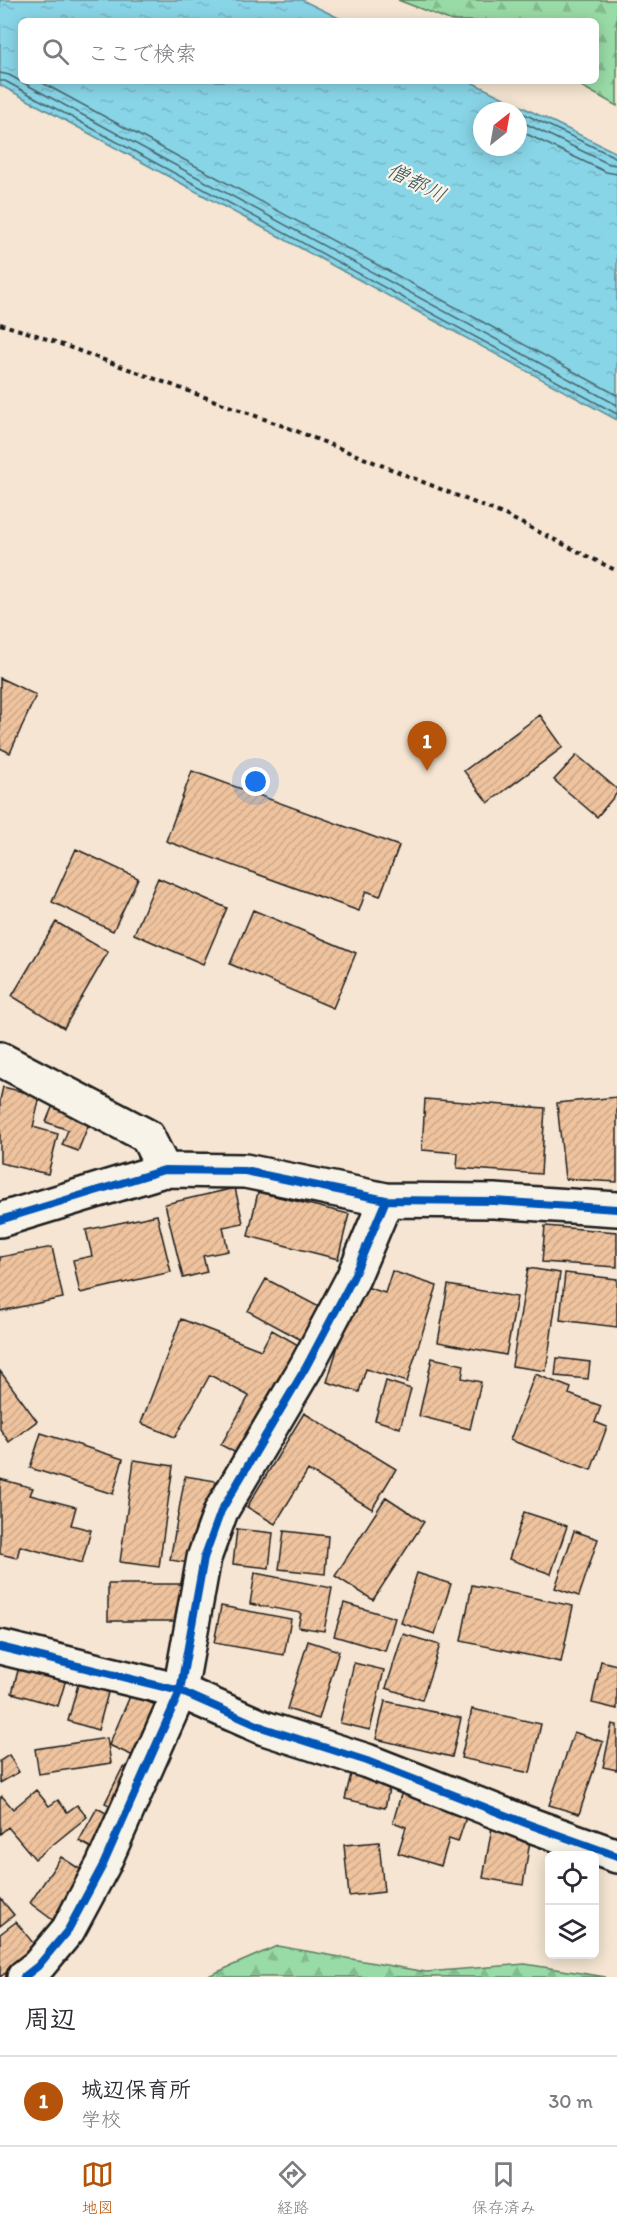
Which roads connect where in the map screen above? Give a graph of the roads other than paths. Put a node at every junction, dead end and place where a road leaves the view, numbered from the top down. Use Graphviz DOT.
graph roads {
  1 [pos="0,1059"];
  2 [pos="164,1170"];
  3 [pos="386,1200"];
  4 [pos="617,1209"];
  5 [pos="0,1220"];
  6 [pos="0,1647"];
  7 [pos="180,1691"];
  8 [pos="617,1856"];
  9 [pos="24,1977"];
  1 -- 2 [label="street"];
  2 -- 3 [label="street"];
  2 -- 5 [label="street"];
  3 -- 4 [label="street"];
  3 -- 7 [label="street"];
  6 -- 7 [label="street"];
  7 -- 8 [label="street"];
  7 -- 9 [label="street"];
}
